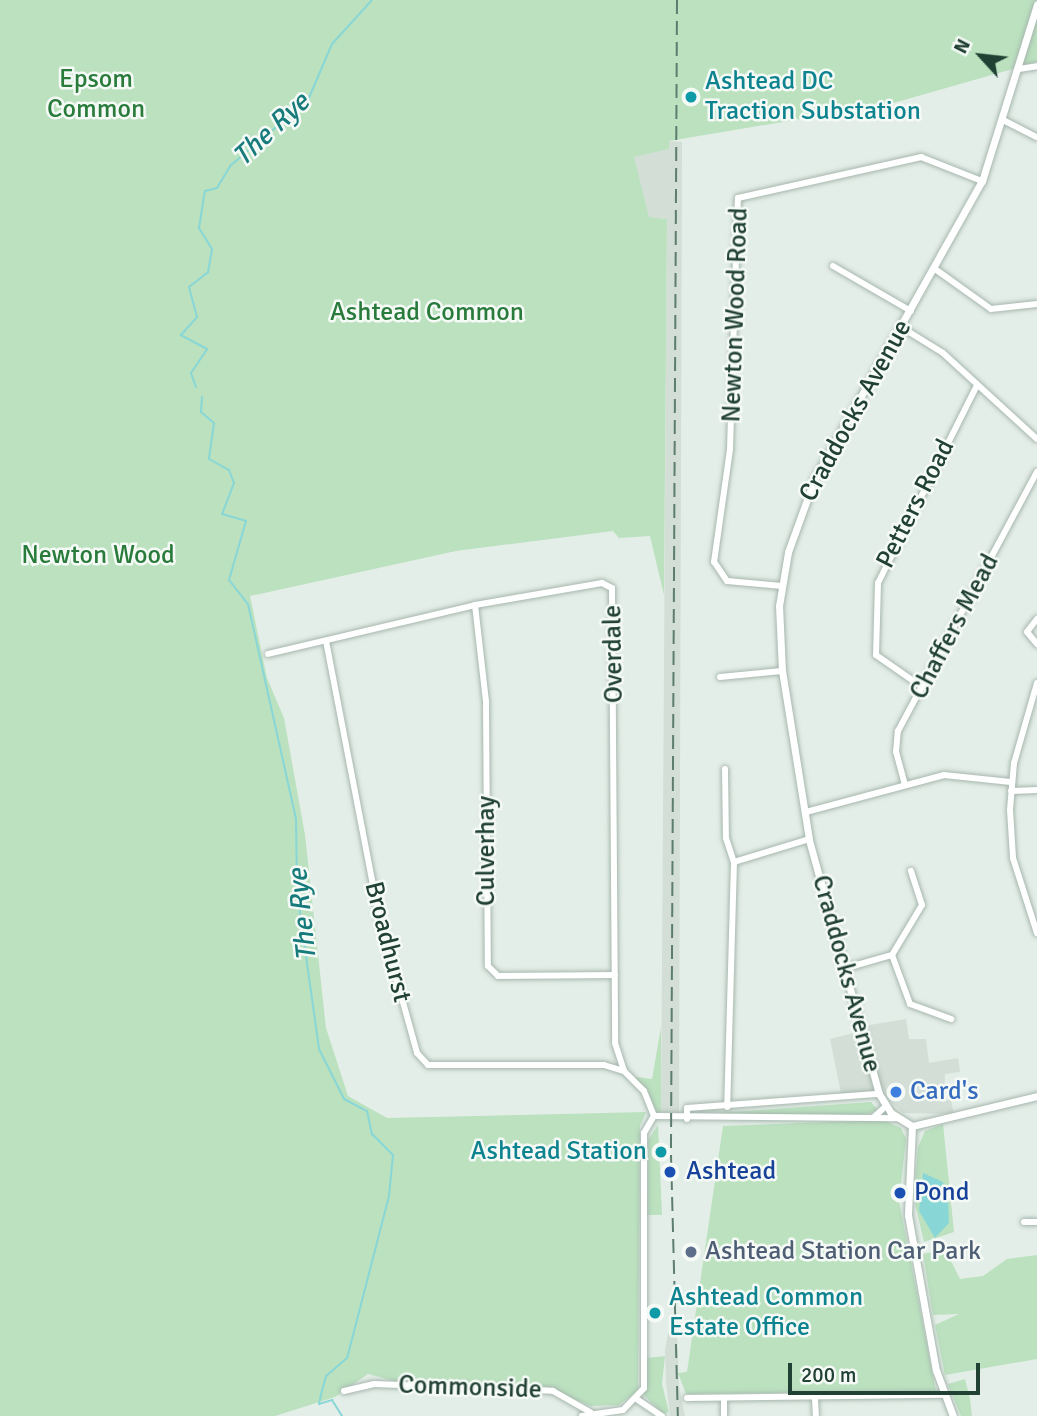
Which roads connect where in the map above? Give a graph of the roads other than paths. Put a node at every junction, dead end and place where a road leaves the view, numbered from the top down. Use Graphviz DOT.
graph roads {
  1 [pos="1037,4"];
  2 [pos="1037,66"];
  3 [pos="1019,69"];
  4 [pos="1005,121"];
  5 [pos="1037,137"];
  6 [pos="982,181"];
  7 [pos="833,266"];
  8 [pos="936,269"];
  9 [pos="1037,303"];
  10 [pos="911,311"];
  11 [pos="901,327"];
  12 [pos="977,385"];
  13 [pos="1037,439"];
  14 [pos="1037,472"];
  15 [pos="782,586"];
  16 [pos="475,605"];
  17 [pos="1037,619"];
  18 [pos="326,640"];
  19 [pos="1037,644"];
  20 [pos="268,654"];
  21 [pos="782,671"];
  22 [pos="720,677"];
  23 [pos="1037,683"];
  24 [pos="922,687"];
  25 [pos="725,769"];
  26 [pos="1011,782"];
  27 [pos="905,785"];
  28 [pos="1011,790"];
  29 [pos="1037,790"];
  30 [pos="806,812"];
  31 [pos="809,839"];
  32 [pos="734,862"];
  33 [pos="911,871"];
  34 [pos="1036,915"];
  35 [pos="1037,933"];
  36 [pos="892,955"];
  37 [pos="846,968"];
  38 [pos="615,975"];
  39 [pos="951,1018"];
  40 [pos="616,1051"];
  41 [pos="604,1065"];
  42 [pos="624,1071"];
  43 [pos="879,1094"];
  44 [pos="1037,1096"];
  45 [pos="727,1107"];
  46 [pos="886,1107"];
  47 [pos="654,1116"];
  48 [pos="873,1118"];
  49 [pos="898,1118"];
  50 [pos="687,1119"];
  51 [pos="912,1126"];
  52 [pos="1024,1222"];
  53 [pos="1037,1222"];
  54 [pos="344,1391"];
  55 [pos="944,1395"];
  56 [pos="687,1398"];
  57 [pos="724,1399"];
  58 [pos="815,1399"];
  59 [pos="638,1400"];
  60 [pos="590,1412"];
  61 [pos="582,1416"];
  62 [pos="662,1416"];
  63 [pos="724,1416"];
  64 [pos="816,1416"];
  65 [pos="953,1416"];
  1 -- 3 [label="street, Craddocks Avenue"];
  2 -- 3 [label="street"];
  3 -- 4 [label="street, Craddocks Avenue"];
  4 -- 5 [label="street"];
  4 -- 6 [label="street, Craddocks Avenue"];
  6 -- 8 [label="street, Craddocks Avenue"];
  6 -- 15 [label="street, Newton Wood Road"];
  7 -- 10 [label="street"];
  8 -- 9 [label="street"];
  8 -- 10 [label="street, Craddocks Avenue"];
  10 -- 11 [label="street, Craddocks Avenue"];
  11 -- 12 [label="street"];
  11 -- 15 [label="street, Craddocks Avenue"];
  12 -- 13 [label="street"];
  12 -- 24 [label="street, Petters Road"];
  14 -- 24 [label="street, Chaffers Mead"];
  15 -- 21 [label="street, Craddocks Avenue"];
  16 -- 18 [label="street, Overdale"];
  16 -- 38 [label="street, Culverhay"];
  16 -- 38 [label="street, Overdale"];
  17 -- 19 [label="street"];
  18 -- 20 [label="street, Overdale"];
  18 -- 41 [label="street, Broadhurst"];
  21 -- 22 [label="street"];
  21 -- 30 [label="street, Craddocks Avenue"];
  23 -- 26 [label="street"];
  24 -- 27 [label="street, Chaffers Mead"];
  25 -- 32 [label="street"];
  26 -- 27 [label="street"];
  26 -- 28 [label="street"];
  27 -- 30 [label="street"];
  28 -- 29 [label="street"];
  28 -- 34 [label="street"];
  30 -- 31 [label="street, Craddocks Avenue"];
  31 -- 32 [label="street"];
  31 -- 37 [label="street, Craddocks Avenue"];
  32 -- 45 [label="street"];
  33 -- 36 [label="street"];
  34 -- 35 [label="street"];
  36 -- 37 [label="street"];
  36 -- 39 [label="street"];
  37 -- 43 [label="street, Craddocks Avenue"];
  38 -- 40 [label="street, Overdale"];
  40 -- 41 [label="street"];
  40 -- 42 [label="street, Overdale"];
  41 -- 42 [label="street, Broadhurst"];
  42 -- 47 [label="street"];
  43 -- 45 [label="street"];
  43 -- 46 [label="street, Craddocks Avenue"];
  44 -- 51 [label="street"];
  45 -- 50 [label="street"];
  46 -- 48 [label="street"];
  46 -- 49 [label="street, Craddocks Avenue"];
  47 -- 50 [label="street"];
  47 -- 59 [label="street"];
  48 -- 49 [label="street"];
  48 -- 50 [label="street"];
  49 -- 51 [label="street, Craddocks Avenue"];
  51 -- 55 [label="street"];
  52 -- 53 [label="street"];
  54 -- 60 [label="street, Commonside"];
  55 -- 58 [label="street"];
  55 -- 65 [label="street"];
  56 -- 57 [label="street"];
  57 -- 58 [label="street"];
  57 -- 63 [label="street"];
  58 -- 64 [label="street"];
  59 -- 60 [label="street"];
  59 -- 62 [label="street"];
  60 -- 61 [label="street"];
}
